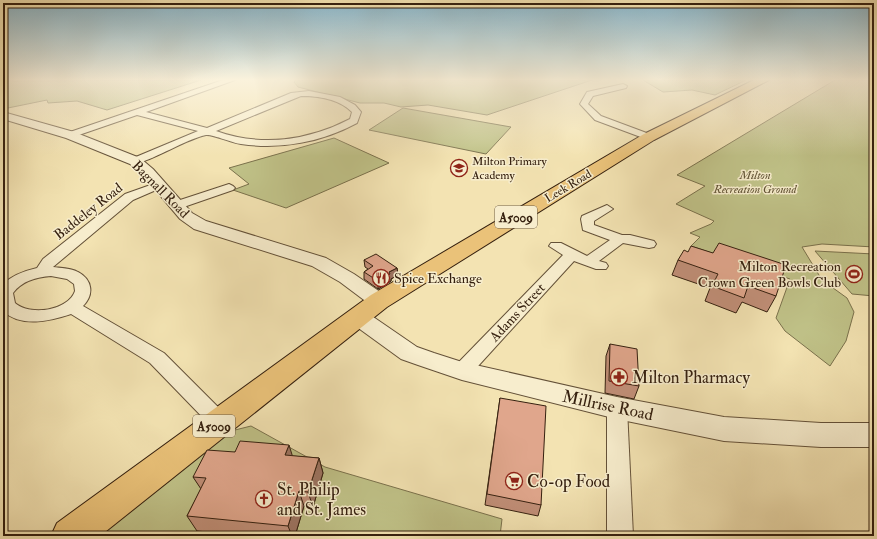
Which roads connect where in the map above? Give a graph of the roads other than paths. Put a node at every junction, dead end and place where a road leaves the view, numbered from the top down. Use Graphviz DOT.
graph roads {
  1 [pos="156,105"];
  2 [pos="269,105"];
  3 [pos="350,105"];
  4 [pos="585,105"];
  5 [pos="711,105"];
  6 [pos="136,112"];
  7 [pos="3,115"];
  8 [pos="207,131"];
  9 [pos="70,135"];
  10 [pos="649,137"];
  11 [pos="135,160"];
  12 [pos="159,185"];
  13 [pos="229,188"];
  14 [pos="175,206"];
  15 [pos="607,209"];
  16 [pos="620,240"];
  17 [pos="650,244"];
  18 [pos="556,246"];
  19 [pos="572,254"];
  20 [pos="42,272"];
  21 [pos="8,282"];
  22 [pos="71,307"];
  23 [pos="368,309"];
  24 [pos="462,371"];
  25 [pos="617,408"];
  26 [pos="220,422"];
  27 [pos="873,436"];
  28 [pos="70,536"];
  29 [pos="620,536"];
  1 -- 6 [label="street"];
  2 -- 8 [label="street"];
  3 -- 8 [label="street"];
  4 -- 10 [label="street"];
  5 -- 10 [label="main road, Leek Road / A5009"];
  6 -- 8 [label="street"];
  6 -- 9 [label="street"];
  7 -- 9 [label="street, Bagnall Road"];
  8 -- 11 [label="street"];
  9 -- 11 [label="street, Bagnall Road"];
  10 -- 23 [label="main road, Leek Road / A5009"];
  11 -- 12 [label="street, Bagnall Road"];
  12 -- 14 [label="street, Bagnall Road"];
  12 -- 20 [label="street, Baddeley Road"];
  13 -- 14 [label="street"];
  14 -- 23 [label="street, Bagnall Road"];
  15 -- 16 [label="street"];
  16 -- 17 [label="street"];
  16 -- 19 [label="street"];
  18 -- 19 [label="street"];
  19 -- 24 [label="street, Adams Street"];
  20 -- 21 [label="street"];
  20 -- 22 [label="street"];
  21 -- 22 [label="street"];
  22 -- 26 [label="street"];
  23 -- 24 [label="street, Millrise Road"];
  23 -- 26 [label="main road, A5009"];
  24 -- 25 [label="street, Millrise Road"];
  25 -- 27 [label="street, Millrise Road"];
  25 -- 29 [label="street"];
  26 -- 28 [label="main road, A5009"];
}
